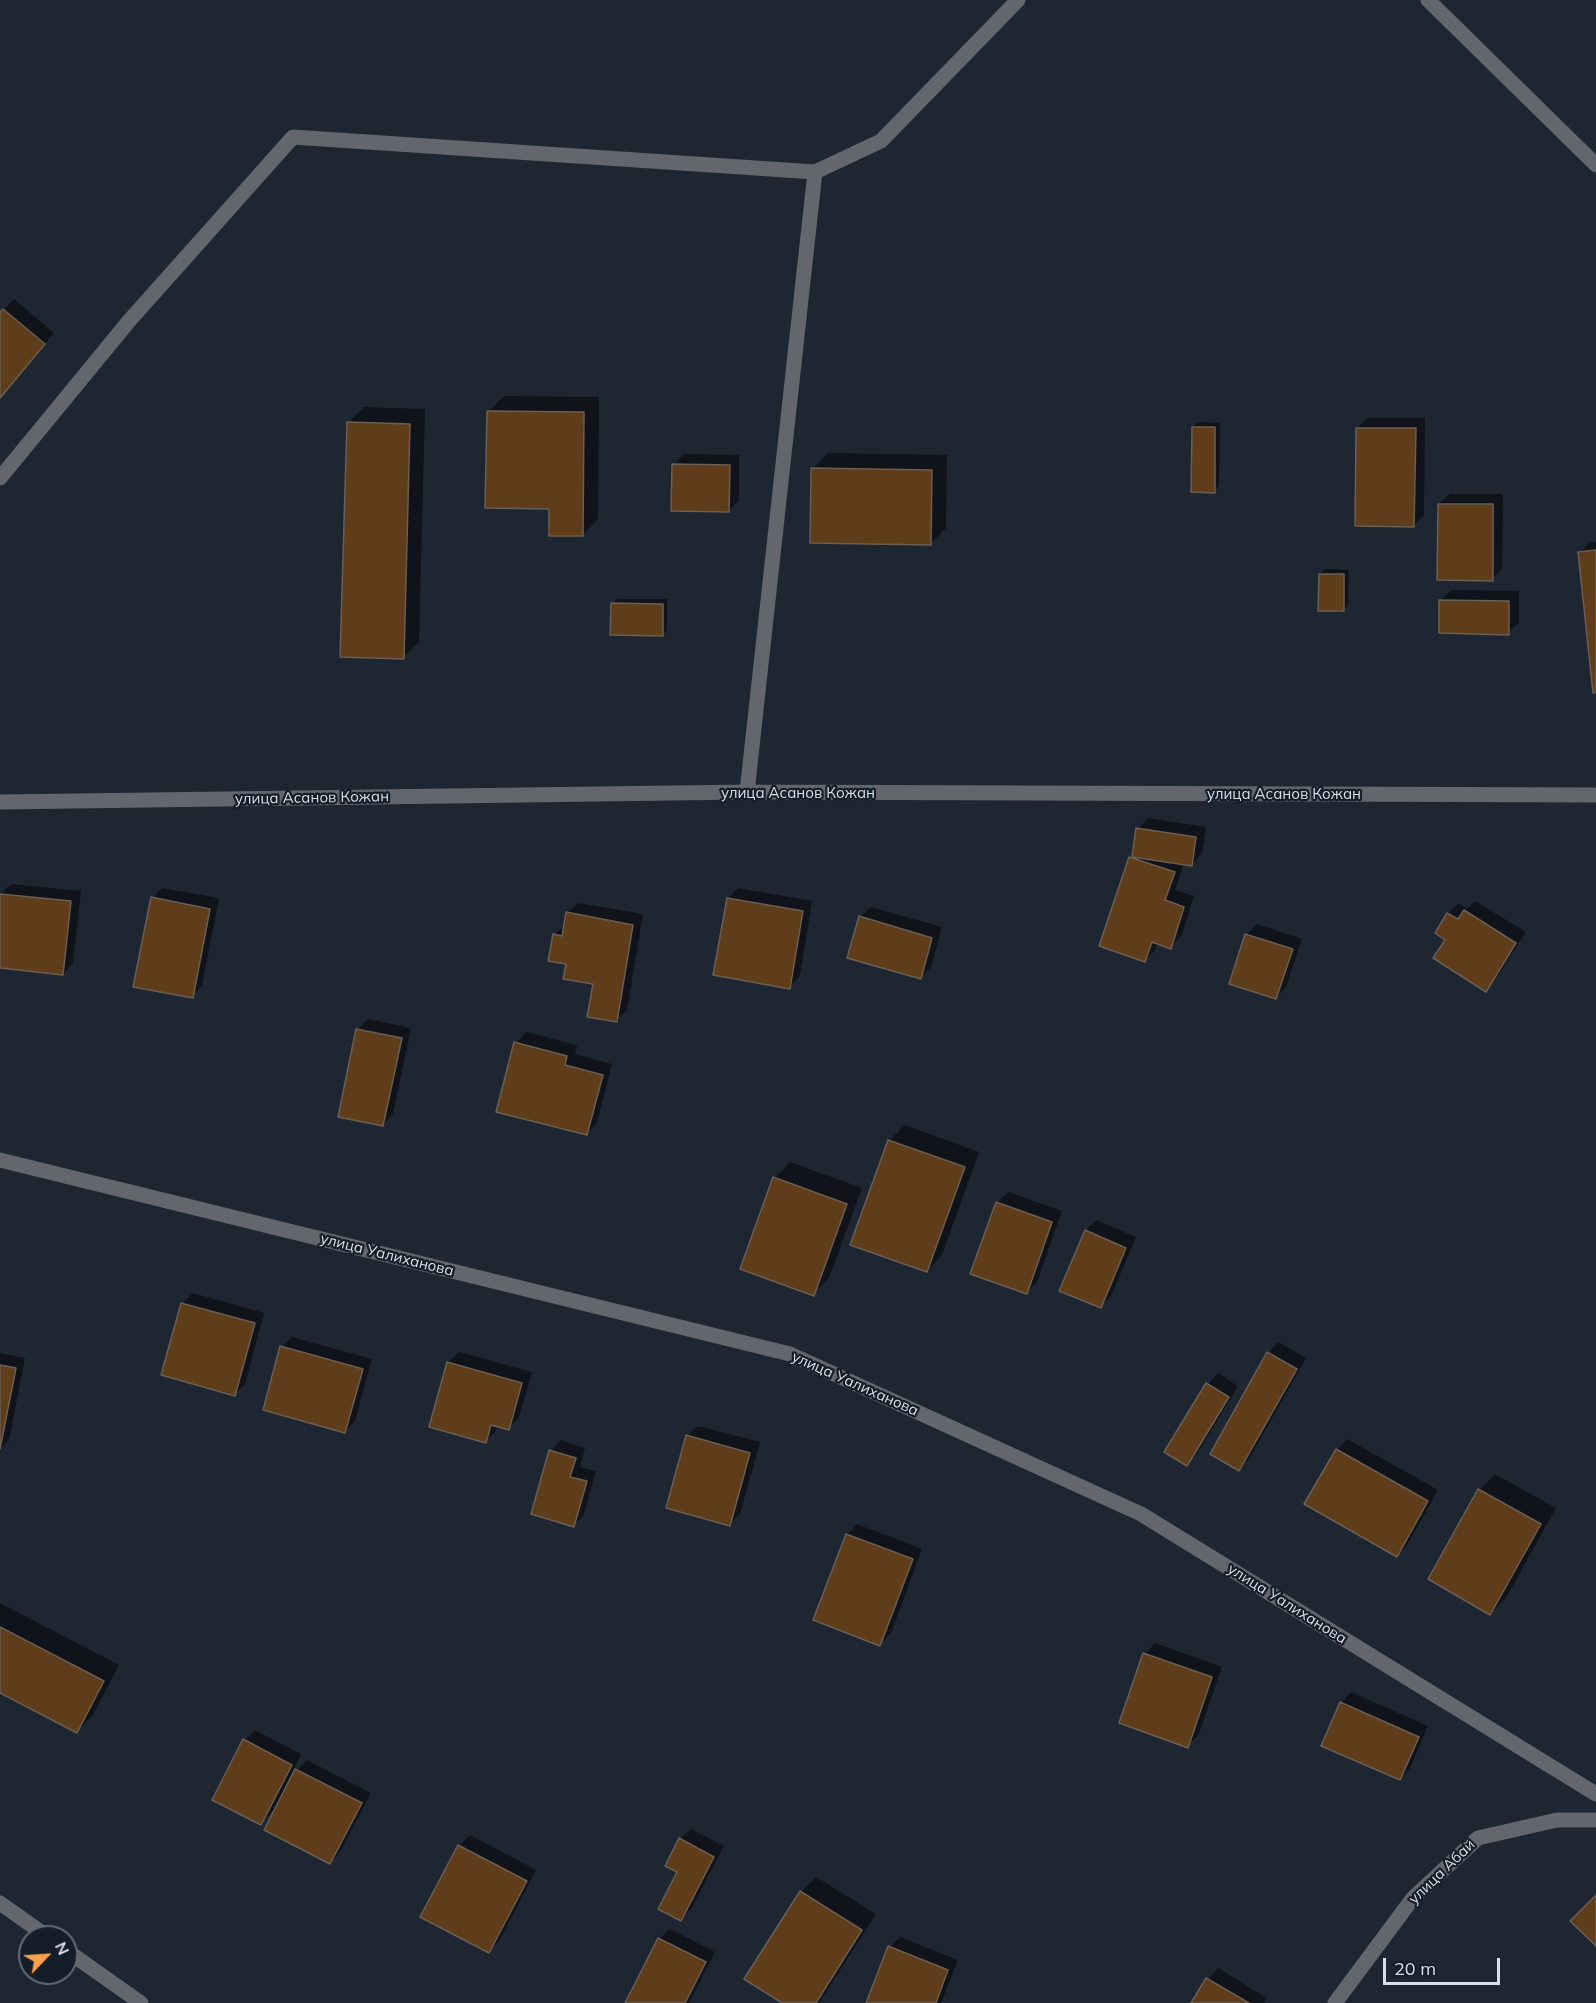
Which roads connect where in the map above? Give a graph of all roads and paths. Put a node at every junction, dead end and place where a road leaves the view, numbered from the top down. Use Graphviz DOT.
graph roads {
  1 [pos="1018,0"];
  2 [pos="1428,0"];
  3 [pos="1596,165"];
  4 [pos="815,172"];
  5 [pos="0,478"];
  6 [pos="747,792"];
  7 [pos="1596,795"];
  8 [pos="0,802"];
  9 [pos="0,1160"];
  10 [pos="1596,1794"];
  11 [pos="1596,1820"];
  12 [pos="0,1903"];
  13 [pos="31,1925"];
  14 [pos="78,1958"];
  15 [pos="141,2003"];
  16 [pos="1335,2003"];
  1 -- 4 [label="street"];
  2 -- 3 [label="street"];
  4 -- 5 [label="street"];
  4 -- 6 [label="street"];
  6 -- 7 [label="street, улица Асанов Кожан"];
  6 -- 8 [label="street, улица Асанов Кожан"];
  9 -- 10 [label="street, улица Уалиханова"];
  11 -- 16 [label="street, улица Абай"];
  12 -- 13 [label="street"];
  14 -- 15 [label="street"];
}
